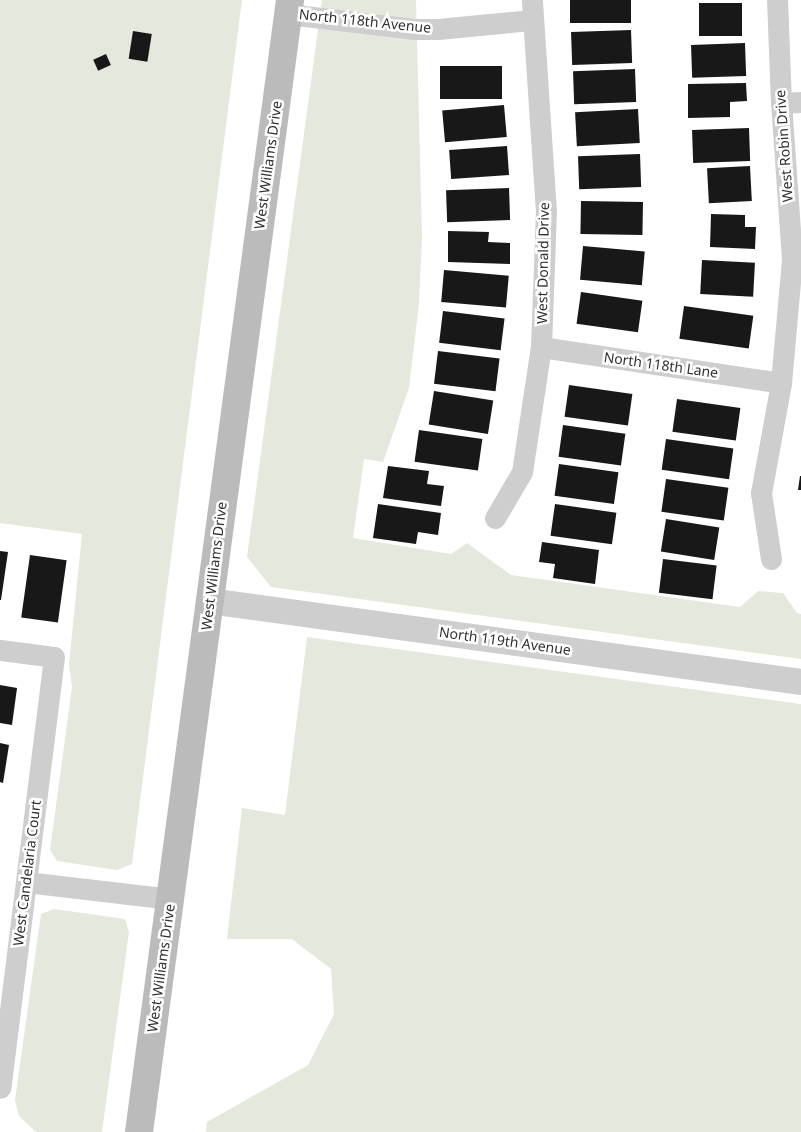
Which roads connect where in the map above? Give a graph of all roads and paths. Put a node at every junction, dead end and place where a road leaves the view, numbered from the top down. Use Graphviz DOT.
graph roads {
  1 [pos="777,0"];
  2 [pos="289,7"];
  3 [pos="532,10"];
  4 [pos="791,103"];
  5 [pos="541,347"];
  6 [pos="782,383"];
  7 [pos="496,518"];
  8 [pos="771,559"];
  9 [pos="209,601"];
  10 [pos="0,650"];
  11 [pos="801,682"];
  12 [pos="26,882"];
  13 [pos="171,899"];
  14 [pos="0,1088"];
  15 [pos="139,1132"];
  1 -- 4 [label="street, West Robin Drive"];
  2 -- 3 [label="street, North 118th Avenue"];
  2 -- 9 [label="main road, West Williams Drive"];
  3 -- 5 [label="street, West Donald Drive"];
  4 -- 6 [label="street, West Robin Drive"];
  5 -- 6 [label="street, North 118th Lane"];
  5 -- 7 [label="street, West Donald Drive"];
  6 -- 8 [label="street, West Robin Drive"];
  9 -- 11 [label="street, North 119th Avenue"];
  9 -- 13 [label="main road, West Williams Drive"];
  10 -- 12 [label="street, West Candelaria Court"];
  12 -- 13 [label="street"];
  12 -- 14 [label="street, West Candelaria Court"];
  13 -- 15 [label="main road, West Williams Drive"];
}
